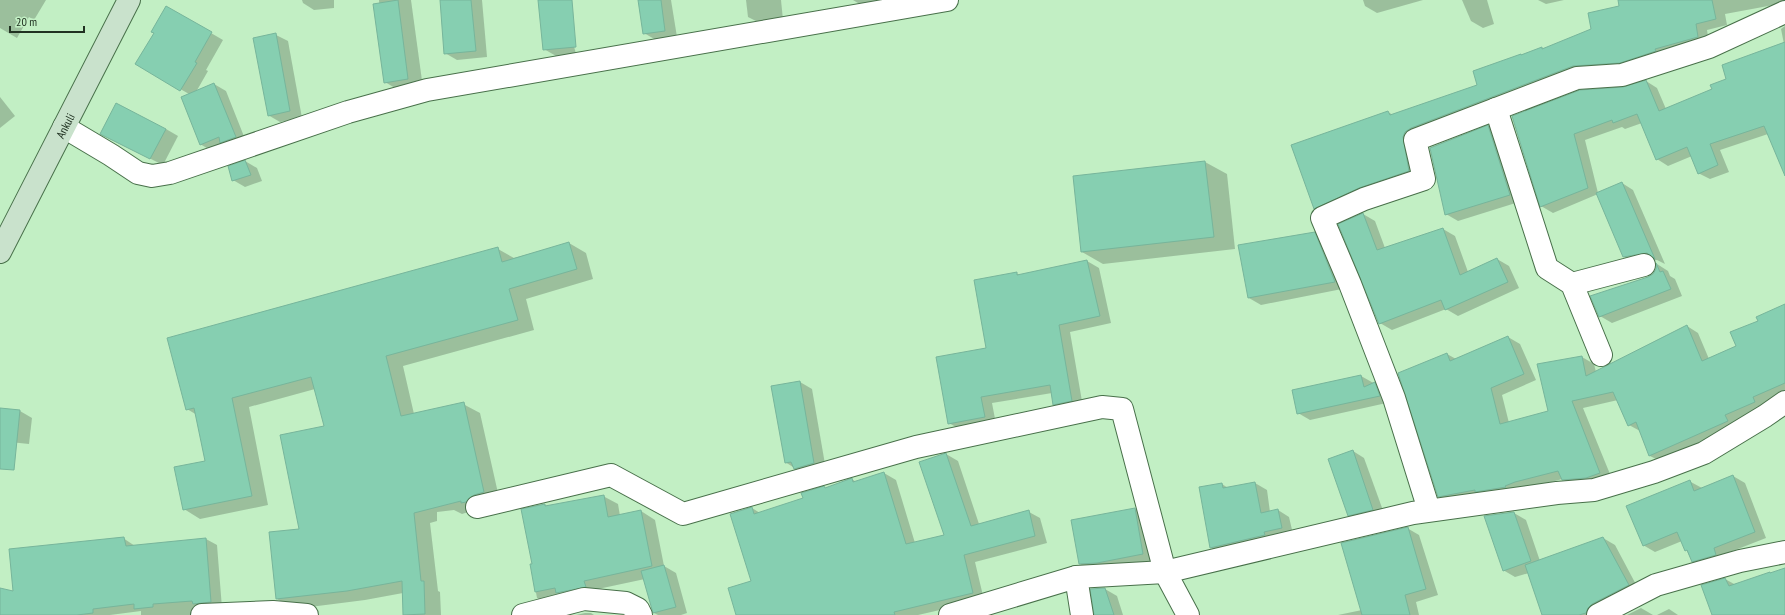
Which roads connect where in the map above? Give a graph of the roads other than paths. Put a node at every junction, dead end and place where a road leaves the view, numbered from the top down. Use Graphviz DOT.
graph roads {
  1 [pos="129,0"];
  2 [pos="947,0"];
  3 [pos="1785,12"];
  4 [pos="1496,109"];
  5 [pos="64,127"];
  6 [pos="0,252"];
  7 [pos="1644,265"];
  8 [pos="1572,284"];
  9 [pos="1601,355"];
  10 [pos="1785,402"];
  11 [pos="477,507"];
  12 [pos="1429,510"];
  13 [pos="1785,552"];
  14 [pos="1165,572"];
  15 [pos="1076,577"];
  16 [pos="1625,609"];
  17 [pos="202,615"];
  18 [pos="307,615"];
  19 [pos="523,615"];
  20 [pos="641,615"];
  21 [pos="950,615"];
  22 [pos="1082,615"];
  23 [pos="1188,615"];
  24 [pos="1598,615"];
  1 -- 5 [label="main road, Ankuli"];
  2 -- 5 [label="street"];
  3 -- 4 [label="street"];
  4 -- 8 [label="street"];
  4 -- 12 [label="street"];
  5 -- 6 [label="main road, Ankuli"];
  7 -- 8 [label="street"];
  8 -- 9 [label="street"];
  10 -- 12 [label="street"];
  11 -- 14 [label="street"];
  12 -- 14 [label="street"];
  13 -- 16 [label="street"];
  14 -- 15 [label="street"];
  14 -- 23 [label="street"];
  15 -- 21 [label="street"];
  15 -- 22 [label="street"];
  16 -- 24 [label="street"];
  17 -- 18 [label="street"];
  19 -- 20 [label="street"];
}
